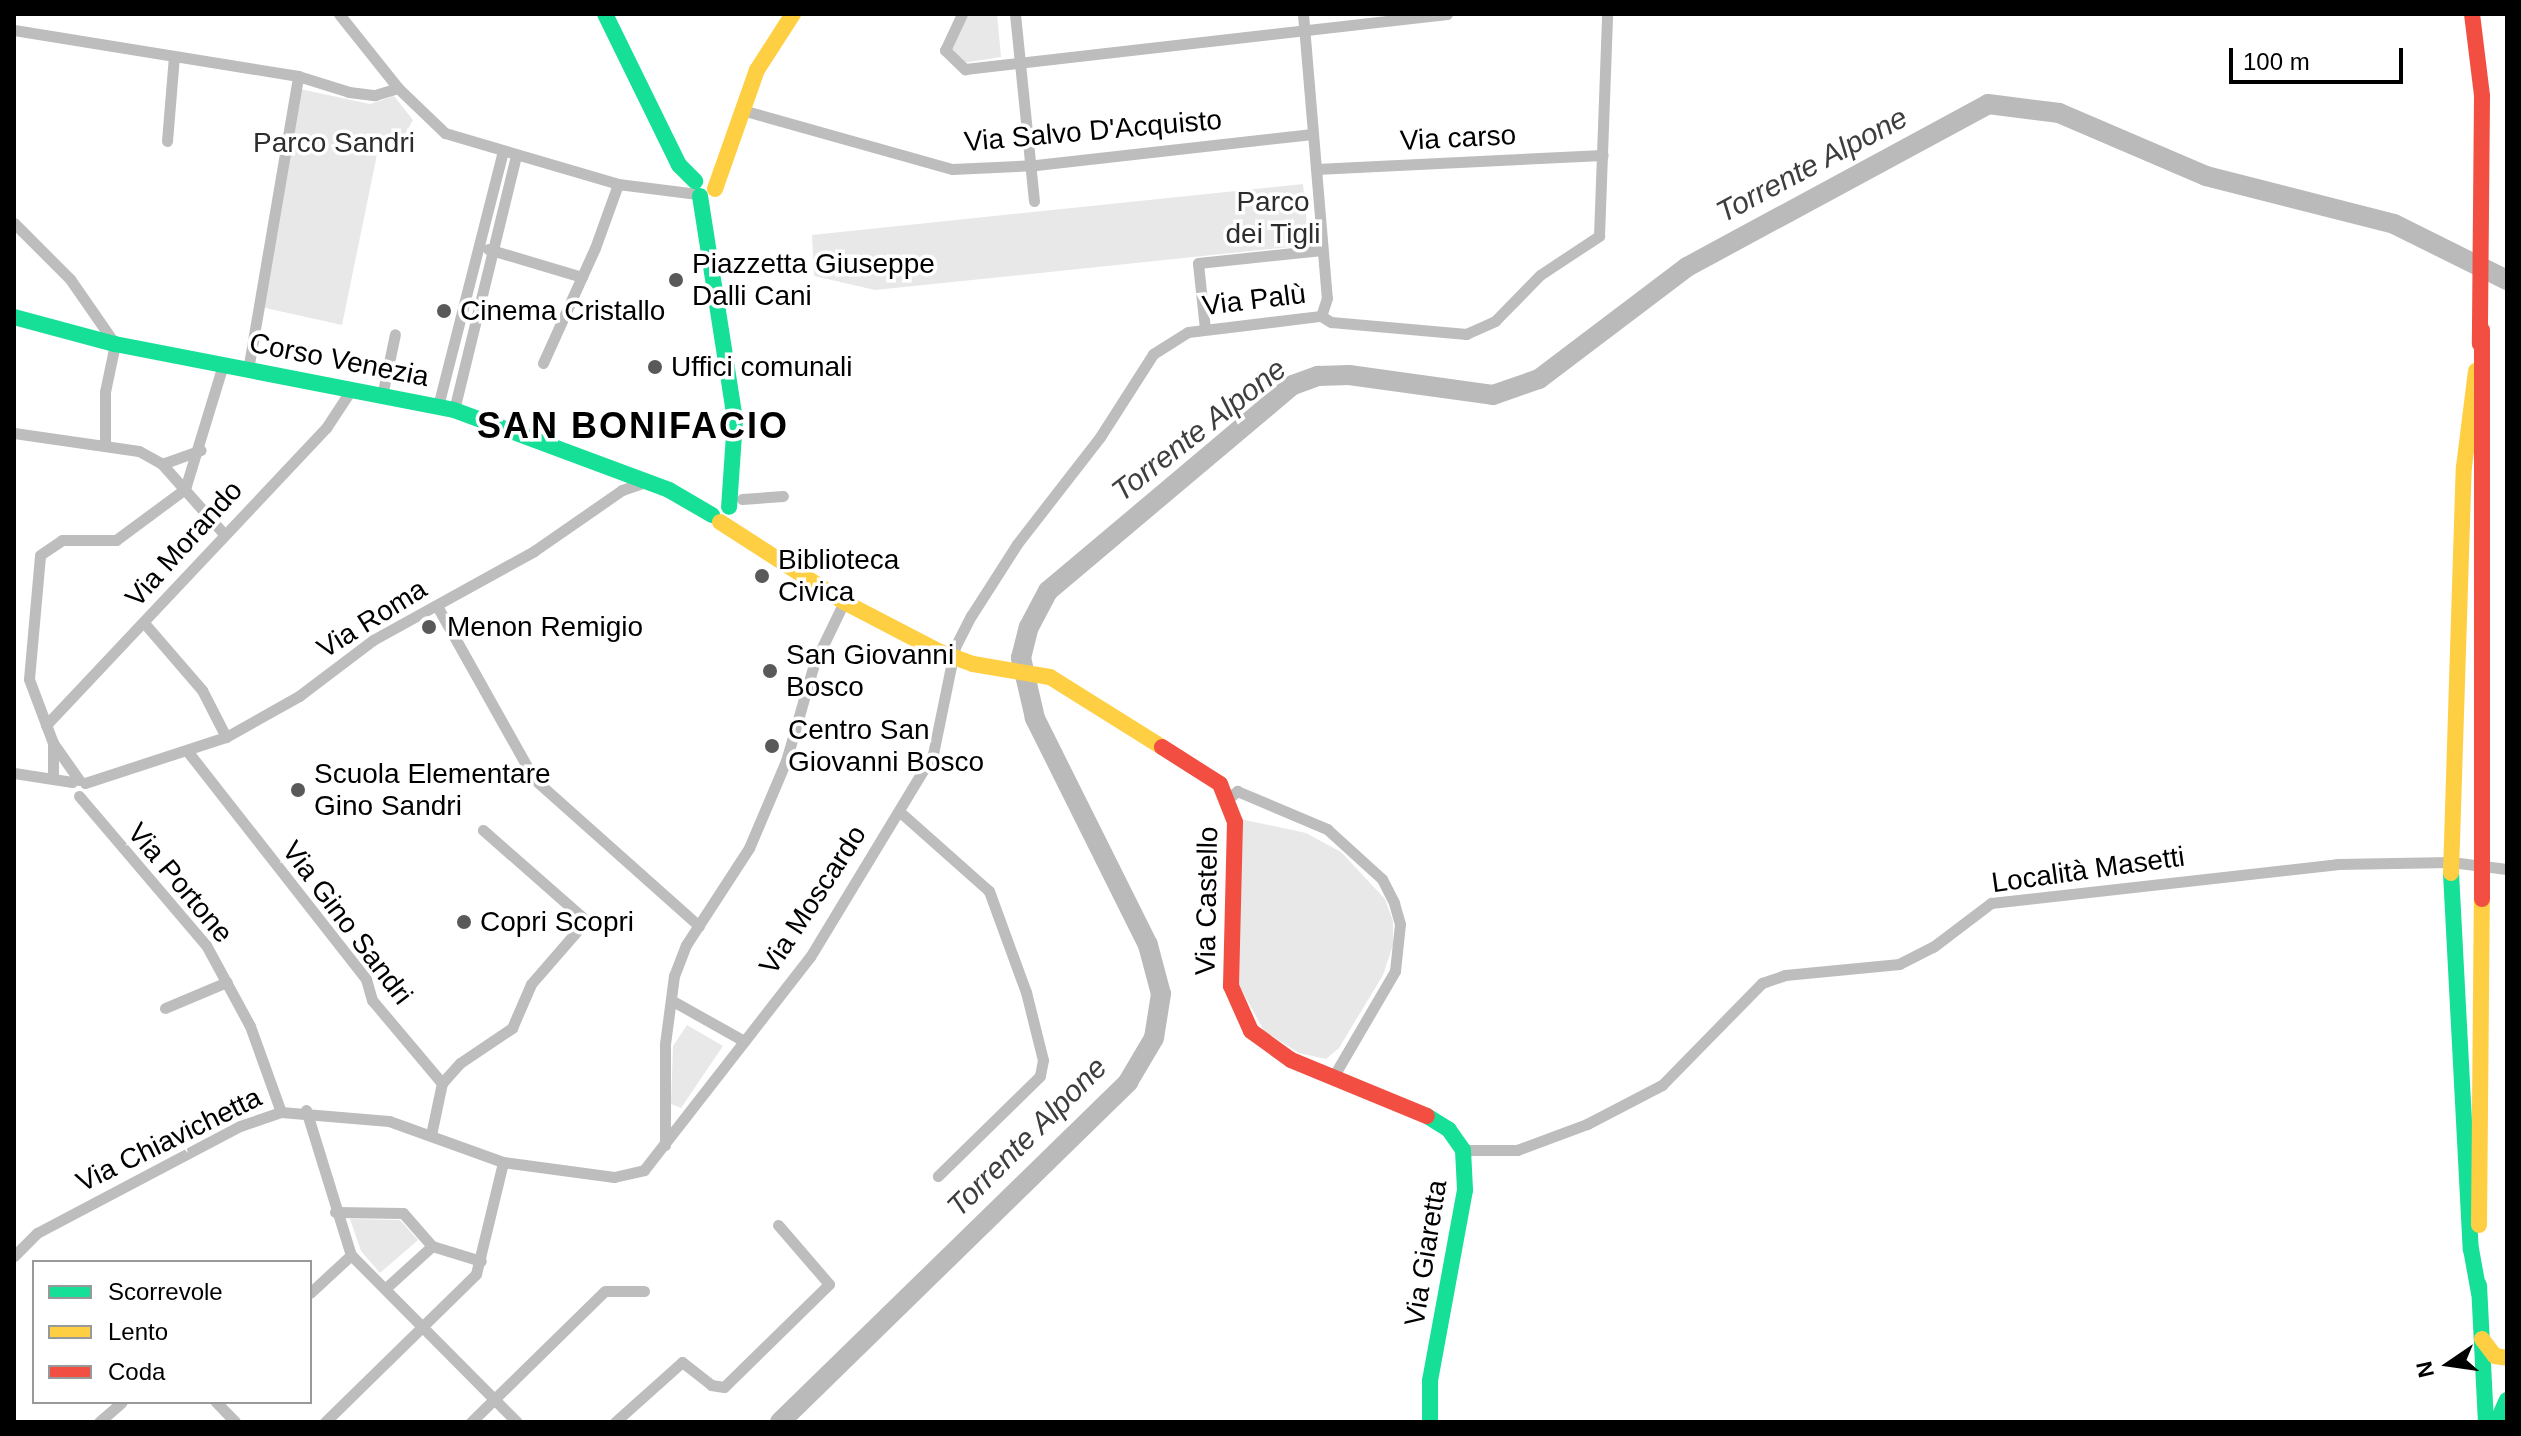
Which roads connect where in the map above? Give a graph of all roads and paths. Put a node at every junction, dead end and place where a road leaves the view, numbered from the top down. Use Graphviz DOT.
graph roads {
  1 [pos="339,14"];
  2 [pos="605,14"];
  3 [pos="793,14"];
  4 [pos="962,14"];
  5 [pos="1015,14"];
  6 [pos="1303,14"];
  7 [pos="1447,14"];
  8 [pos="1607,14"];
  9 [pos="2472,14"];
  10 [pos="1304,29"];
  11 [pos="14,30"];
  12 [pos="174,56"];
  13 [pos="1019,63"];
  14 [pos="298,76"];
  15 [pos="398,88"];
  16 [pos="742,110"];
  17 [pos="1312,134"];
  18 [pos="167,141"];
  19 [pos="503,151"];
  20 [pos="516,155"];
  21 [pos="1603,155"];
  22 [pos="1031,163"];
  23 [pos="1316,169"];
  24 [pos="618,184"];
  25 [pos="703,191"];
  26 [pos="1034,201"];
  27 [pos="14,223"];
  28 [pos="480,247"];
  29 [pos="494,250"];
  30 [pos="1322,250"];
  31 [pos="582,277"];
  32 [pos="463,315"];
  33 [pos="1321,316"];
  34 [pos="14,317"];
  35 [pos="477,318"];
  36 [pos="1205,329"];
  37 [pos="2482,330"];
  38 [pos="395,334"];
  39 [pos="115,344"];
  40 [pos="543,363"];
  41 [pos="223,365"];
  42 [pos="248,370"];
  43 [pos="351,390"];
  44 [pos="382,396"];
  45 [pos="446,408"];
  46 [pos="14,433"];
  47 [pos="105,445"];
  48 [pos="201,450"];
  49 [pos="162,464"];
  50 [pos="645,482"];
  51 [pos="185,489"];
  52 [pos="783,496"];
  53 [pos="724,509"];
  54 [pos="223,533"];
  55 [pos="844,602"];
  56 [pos="437,606"];
  57 [pos="145,624"];
  58 [pos="955,658"];
  59 [pos="46,725"];
  60 [pos="226,737"];
  61 [pos="53,743"];
  62 [pos="188,752"];
  63 [pos="14,773"];
  64 [pos="39,774"];
  65 [pos="53,778"];
  66 [pos="80,787"];
  67 [pos="1229,798"];
  68 [pos="900,812"];
  69 [pos="483,830"];
  70 [pos="2451,862"];
  71 [pos="2507,869"];
  72 [pos="699,926"];
  73 [pos="227,982"];
  74 [pos="671,1000"];
  75 [pos="165,1008"];
  76 [pos="744,1041"];
  77 [pos="1333,1077"];
  78 [pos="442,1083"];
  79 [pos="306,1110"];
  80 [pos="281,1112"];
  81 [pos="431,1135"];
  82 [pos="665,1146"];
  83 [pos="1463,1150"];
  84 [pos="503,1162"];
  85 [pos="938,1176"];
  86 [pos="335,1212"];
  87 [pos="778,1225"];
  88 [pos="432,1246"];
  89 [pos="16,1251"];
  90 [pos="351,1255"];
  91 [pos="481,1261"];
  92 [pos="387,1287"];
  93 [pos="312,1291"];
  94 [pos="644,1291"];
  95 [pos="2479,1293"];
  96 [pos="423,1326"];
  97 [pos="2481,1337"];
  98 [pos="2507,1358"];
  99 [pos="496,1399"];
  100 [pos="2507,1400"];
  101 [pos="120,1404"];
  102 [pos="218,1404"];
  103 [pos="99,1422"];
  104 [pos="235,1422"];
  105 [pos="325,1422"];
  106 [pos="471,1422"];
  107 [pos="517,1422"];
  108 [pos="615,1422"];
  109 [pos="1430,1422"];
  110 [pos="2486,1422"];
  111 [pos="2497,1422"];
  1 -- 15 [label="street"];
  2 -- 25 [label="street"];
  3 -- 16 [label="street"];
  4 -- 13 [label="street"];
  5 -- 13 [label="street"];
  6 -- 10 [label="street"];
  7 -- 10 [label="street"];
  8 -- 21 [label="street"];
  9 -- 37 [label="street"];
  10 -- 13 [label="street"];
  10 -- 17 [label="street"];
  11 -- 12 [label="street"];
  12 -- 14 [label="street"];
  12 -- 18 [label="street"];
  13 -- 22 [label="street"];
  14 -- 15 [label="street"];
  14 -- 42 [label="street"];
  15 -- 19 [label="street"];
  16 -- 22 [label="street, Via Salvo D'Acquisto"];
  16 -- 25 [label="street"];
  17 -- 22 [label="street, Via Salvo D'Acquisto"];
  17 -- 23 [label="street"];
  19 -- 20 [label="street"];
  19 -- 28 [label="street"];
  20 -- 24 [label="street"];
  20 -- 29 [label="street"];
  21 -- 23 [label="street, Via carso"];
  21 -- 33 [label="street, Via Palù"];
  22 -- 26 [label="street"];
  23 -- 30 [label="street"];
  24 -- 25 [label="street"];
  24 -- 31 [label="street"];
  25 -- 53 [label="street"];
  27 -- 39 [label="street"];
  28 -- 29 [label="street"];
  28 -- 32 [label="street"];
  29 -- 31 [label="street"];
  29 -- 35 [label="street"];
  30 -- 33 [label="street"];
  30 -- 36 [label="street"];
  31 -- 40 [label="street"];
  32 -- 35 [label="street"];
  32 -- 45 [label="street"];
  33 -- 36 [label="street, Via Palù"];
  34 -- 39 [label="street, Corso Venezia"];
  35 -- 45 [label="street"];
  36 -- 58 [label="street, Via Palù"];
  37 -- 70 [label="street, bridge"];
  37 -- 95 [label="street, bridge"];
  38 -- 44 [label="street"];
  39 -- 41 [label="street, Corso Venezia"];
  39 -- 47 [label="street"];
  41 -- 42 [label="street, Corso Venezia"];
  41 -- 48 [label="street"];
  42 -- 43 [label="street, Corso Venezia"];
  43 -- 44 [label="street, Corso Venezia"];
  43 -- 54 [label="street, Via Morando"];
  44 -- 45 [label="street, Corso Venezia"];
  45 -- 50 [label="street, Corso Venezia"];
  46 -- 47 [label="street"];
  47 -- 49 [label="street"];
  48 -- 49 [label="street"];
  48 -- 51 [label="street"];
  49 -- 51 [label="street"];
  50 -- 53 [label="street, Corso Venezia"];
  50 -- 56 [label="street, Via Roma"];
  51 -- 54 [label="street"];
  51 -- 59 [label="street"];
  52 -- 53 [label="street"];
  53 -- 55 [label="street, Via Castello"];
  54 -- 57 [label="street, Via Morando"];
  55 -- 58 [label="street, Via Castello"];
  55 -- 72 [label="street"];
  56 -- 60 [label="street, Via Roma"];
  56 -- 72 [label="street"];
  57 -- 59 [label="street, Via Morando"];
  57 -- 60 [label="street"];
  58 -- 67 [label="street, Via Castello"];
  58 -- 68 [label="street, Via Moscardo"];
  59 -- 61 [label="street"];
  60 -- 62 [label="street, Via Roma"];
  61 -- 65 [label="street"];
  61 -- 66 [label="street, Via Portone"];
  62 -- 66 [label="street, Via Roma"];
  62 -- 78 [label="street, Via Gino Sandri"];
  63 -- 64 [label="street"];
  64 -- 65 [label="street"];
  64 -- 66 [label="street"];
  65 -- 66 [label="street"];
  66 -- 73 [label="street, Via Portone"];
  67 -- 77 [label="street, Via Castello"];
  67 -- 77 [label="street, Via Castello"];
  68 -- 76 [label="street, Via Moscardo"];
  68 -- 85 [label="street"];
  69 -- 78 [label="street"];
  70 -- 71 [label="street, Località Masetti"];
  70 -- 83 [label="street, Località Masetti"];
  70 -- 95 [label="street"];
  72 -- 74 [label="street"];
  73 -- 75 [label="street, Via Portone"];
  73 -- 80 [label="street, Via Portone"];
  74 -- 76 [label="street"];
  74 -- 82 [label="street"];
  76 -- 82 [label="street, Via Moscardo"];
  77 -- 83 [label="street, Via Giaretta"];
  78 -- 81 [label="street"];
  79 -- 80 [label="street, Via Chiavichetta"];
  79 -- 81 [label="street, Via Chiavichetta"];
  79 -- 86 [label="street"];
  80 -- 89 [label="street, Via Chiavichetta"];
  81 -- 84 [label="street, Via Chiavichetta"];
  82 -- 84 [label="street, Via Chiavichetta"];
  83 -- 109 [label="street, Via Giaretta"];
  84 -- 91 [label="street"];
  86 -- 88 [label="street"];
  86 -- 90 [label="street"];
  87 -- 108 [label="street"];
  88 -- 91 [label="street"];
  88 -- 92 [label="street"];
  90 -- 92 [label="street"];
  90 -- 93 [label="street"];
  91 -- 96 [label="street"];
  92 -- 96 [label="street"];
  94 -- 99 [label="street"];
  95 -- 97 [label="street"];
  96 -- 99 [label="street"];
  96 -- 105 [label="street"];
  97 -- 98 [label="street"];
  97 -- 110 [label="street"];
  99 -- 106 [label="street"];
  99 -- 107 [label="street"];
  100 -- 111 [label="street"];
  101 -- 103 [label="street"];
  102 -- 104 [label="street"];
}
